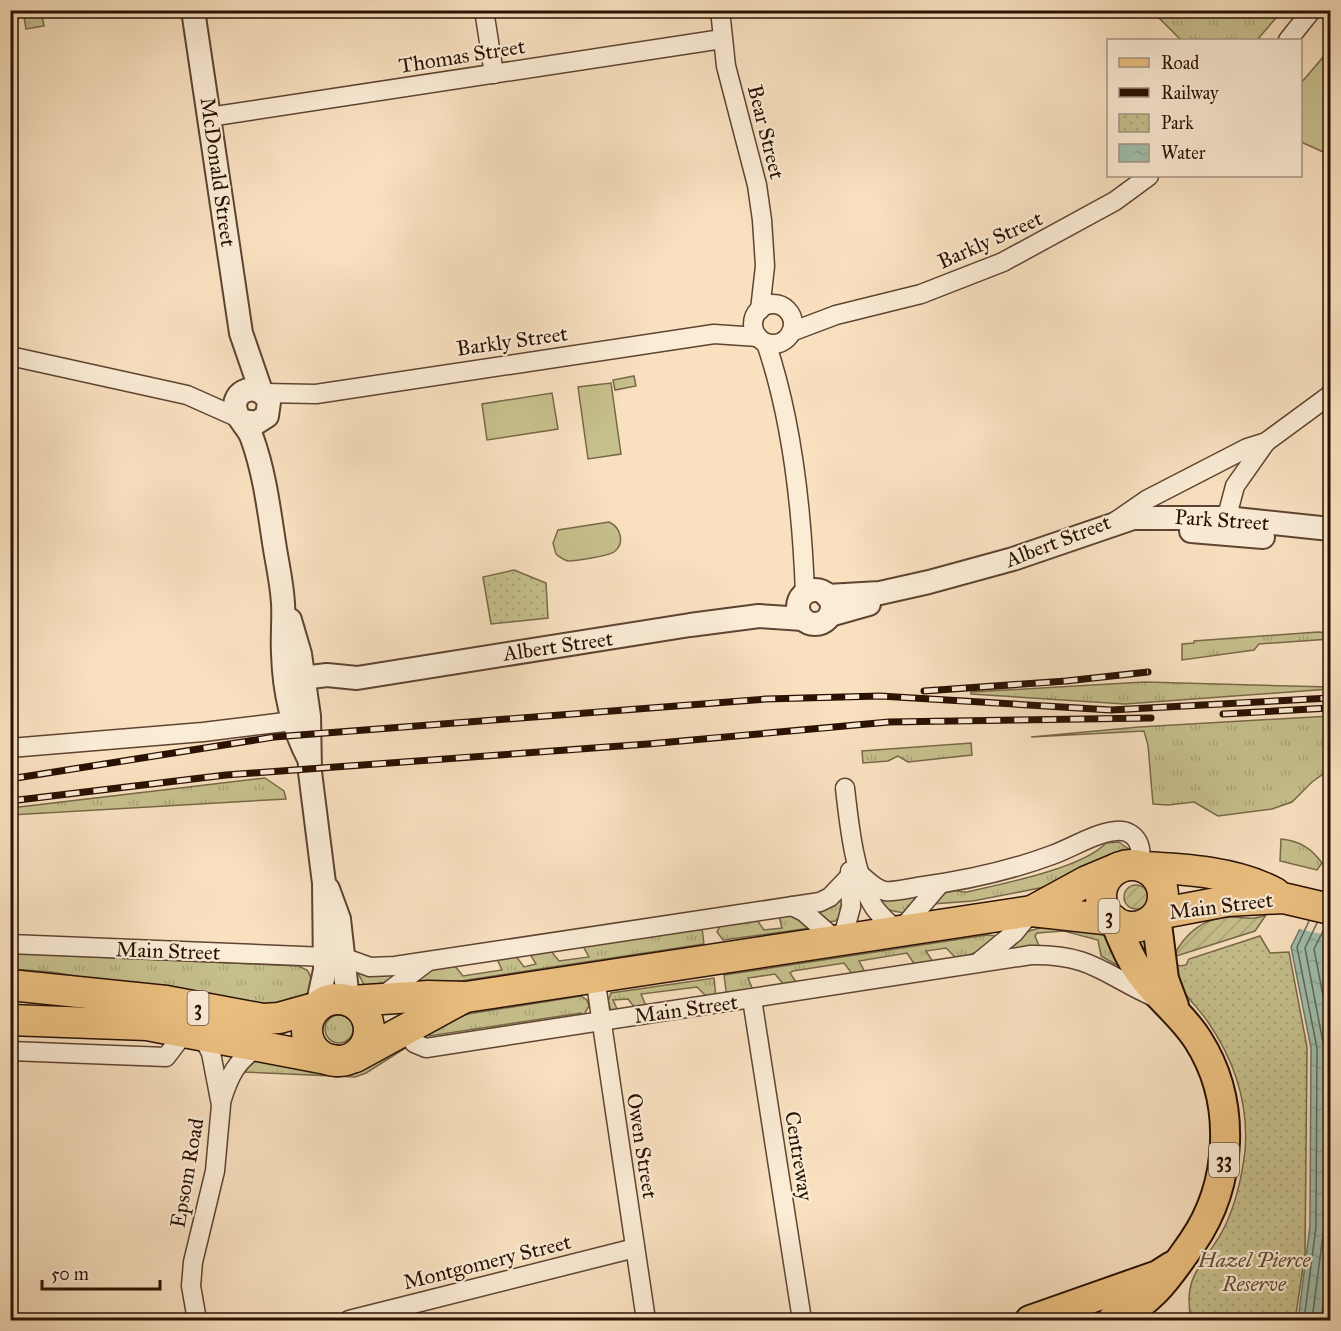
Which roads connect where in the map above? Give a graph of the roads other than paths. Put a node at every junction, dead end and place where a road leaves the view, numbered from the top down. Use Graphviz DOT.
graph roads {
  1 [pos="193,10"];
  2 [pos="484,10"];
  3 [pos="720,10"];
  4 [pos="1312,10"];
  5 [pos="722,39"];
  6 [pos="1289,39"];
  7 [pos="494,74"];
  8 [pos="210,117"];
  9 [pos="1148,177"];
  10 [pos="770,311"];
  11 [pos="836,315"];
  12 [pos="714,334"];
  13 [pos="774,339"];
  14 [pos="10,356"];
  15 [pos="252,393"];
  16 [pos="316,394"];
  17 [pos="187,395"];
  18 [pos="1330,396"];
  19 [pos="254,418"];
  20 [pos="1266,442"];
  21 [pos="1224,526"];
  22 [pos="1115,528"];
  23 [pos="1330,529"];
  24 [pos="1330,542"];
  25 [pos="814,602"];
  26 [pos="296,688"];
  27 [pos="293,721"];
  28 [pos="10,748"];
  29 [pos="309,759"];
  30 [pos="845,788"];
  31 [pos="1133,867"];
  32 [pos="856,876"];
  33 [pos="940,884"];
  34 [pos="1306,904"];
  35 [pos="792,906"];
  36 [pos="1032,911"];
  37 [pos="1157,915"];
  38 [pos="1114,921"];
  39 [pos="899,931"];
  40 [pos="840,940"];
  41 [pos="10,944"];
  42 [pos="335,958"];
  43 [pos="428,961"];
  44 [pos="976,964"];
  45 [pos="596,977"];
  46 [pos="10,986"];
  47 [pos="466,997"];
  48 [pos="752,999"];
  49 [pos="360,1000"];
  50 [pos="316,1007"];
  51 [pos="1173,1007"];
  52 [pos="10,1020"];
  53 [pos="602,1021"];
  54 [pos="408,1028"];
  55 [pos="193,1033"];
  56 [pos="259,1046"];
  57 [pos="10,1051"];
  58 [pos="343,1060"];
  59 [pos="220,1105"];
  60 [pos="635,1248"];
  61 [pos="1125,1307"];
  62 [pos="197,1320"];
  63 [pos="349,1320"];
  64 [pos="646,1320"];
  65 [pos="802,1320"];
  66 [pos="1030,1320"];
  1 -- 8 [label="street, McDonald Street"];
  2 -- 7 [label="street"];
  3 -- 5 [label="street, Bear Street"];
  4 -- 6 [label="street"];
  5 -- 7 [label="street, Thomas Street"];
  5 -- 10 [label="street, Bear Street"];
  7 -- 8 [label="street, Thomas Street"];
  8 -- 15 [label="street, McDonald Street"];
  9 -- 11 [label="street, Barkly Street"];
  10 -- 11 [label="street, Barkly Street"];
  10 -- 12 [label="street, Barkly Street"];
  10 -- 13 [label="street"];
  10 -- 13 [label="street"];
  11 -- 13 [label="street, Barkly Street"];
  12 -- 13 [label="street, Barkly Street"];
  12 -- 16 [label="street, Barkly Street"];
  13 -- 25 [label="street"];
  14 -- 17 [label="street, Barkly Street"];
  15 -- 16 [label="street, Barkly Street"];
  15 -- 17 [label="street, Barkly Street"];
  15 -- 19 [label="street"];
  15 -- 19 [label="street"];
  16 -- 19 [label="street, Barkly Street"];
  17 -- 19 [label="street, Barkly Street"];
  18 -- 20 [label="street, Albert Street"];
  19 -- 26 [label="street"];
  20 -- 21 [label="street"];
  20 -- 22 [label="street, Albert Street"];
  21 -- 22 [label="street, Park Street"];
  21 -- 23 [label="street, Park Street"];
  21 -- 24 [label="street, Park Street"];
  22 -- 25 [label="street, Albert Street"];
  25 -- 26 [label="street, Albert Street"];
  26 -- 27 [label="street"];
  26 -- 29 [label="street"];
  27 -- 28 [label="street"];
  27 -- 29 [label="street"];
  29 -- 42 [label="street"];
  30 -- 32 [label="street"];
  31 -- 33 [label="street"];
  31 -- 34 [label="highway, Main Street / 3"];
  31 -- 36 [label="highway, Main Street / 3"];
  31 -- 37 [label="highway"];
  31 -- 38 [label="highway, 3"];
  32 -- 33 [label="street"];
  32 -- 35 [label="street, Main Street"];
  32 -- 39 [label="street"];
  32 -- 40 [label="street"];
  33 -- 39 [label="street"];
  34 -- 37 [label="highway, Main Street / 3"];
  35 -- 40 [label="street"];
  35 -- 43 [label="street, Main Street"];
  36 -- 38 [label="highway, Main Street / 3"];
  36 -- 39 [label="highway, Main Street / 3"];
  36 -- 44 [label="street, Main Street"];
  37 -- 38 [label="highway, 3"];
  37 -- 51 [label="main road, 33"];
  38 -- 51 [label="main road, 33"];
  39 -- 40 [label="highway, Main Street / 3"];
  40 -- 45 [label="highway, Main Street / 3"];
  41 -- 42 [label="street, Main Street"];
  42 -- 43 [label="street, Main Street"];
  42 -- 49 [label="street"];
  42 -- 50 [label="street"];
  43 -- 49 [label="street, Main Street"];
  44 -- 48 [label="street, Main Street"];
  44 -- 51 [label="street, Main Street"];
  45 -- 47 [label="highway, Main Street / 3"];
  45 -- 53 [label="street, Owen Street"];
  46 -- 50 [label="highway, 3"];
  47 -- 49 [label="highway, Main Street / 3"];
  47 -- 54 [label="highway, Main Street / 3"];
  48 -- 53 [label="street, Main Street"];
  48 -- 65 [label="street, Centreway"];
  49 -- 50 [label="highway, 3"];
  49 -- 58 [label="highway"];
  50 -- 58 [label="highway"];
  51 -- 61 [label="main road, 33"];
  52 -- 55 [label="highway, 3"];
  53 -- 54 [label="street, Main Street"];
  53 -- 60 [label="street, Owen Street"];
  54 -- 58 [label="highway, Main Street / 3"];
  55 -- 56 [label="highway, 3"];
  55 -- 57 [label="street"];
  55 -- 59 [label="street, Epsom Road"];
  56 -- 58 [label="highway, 3"];
  56 -- 59 [label="street, Epsom Road"];
  59 -- 62 [label="street, Epsom Road"];
  60 -- 63 [label="street, Montgomery Street"];
  60 -- 64 [label="street, Owen Street"];
  61 -- 66 [label="main road, 33"];
}
